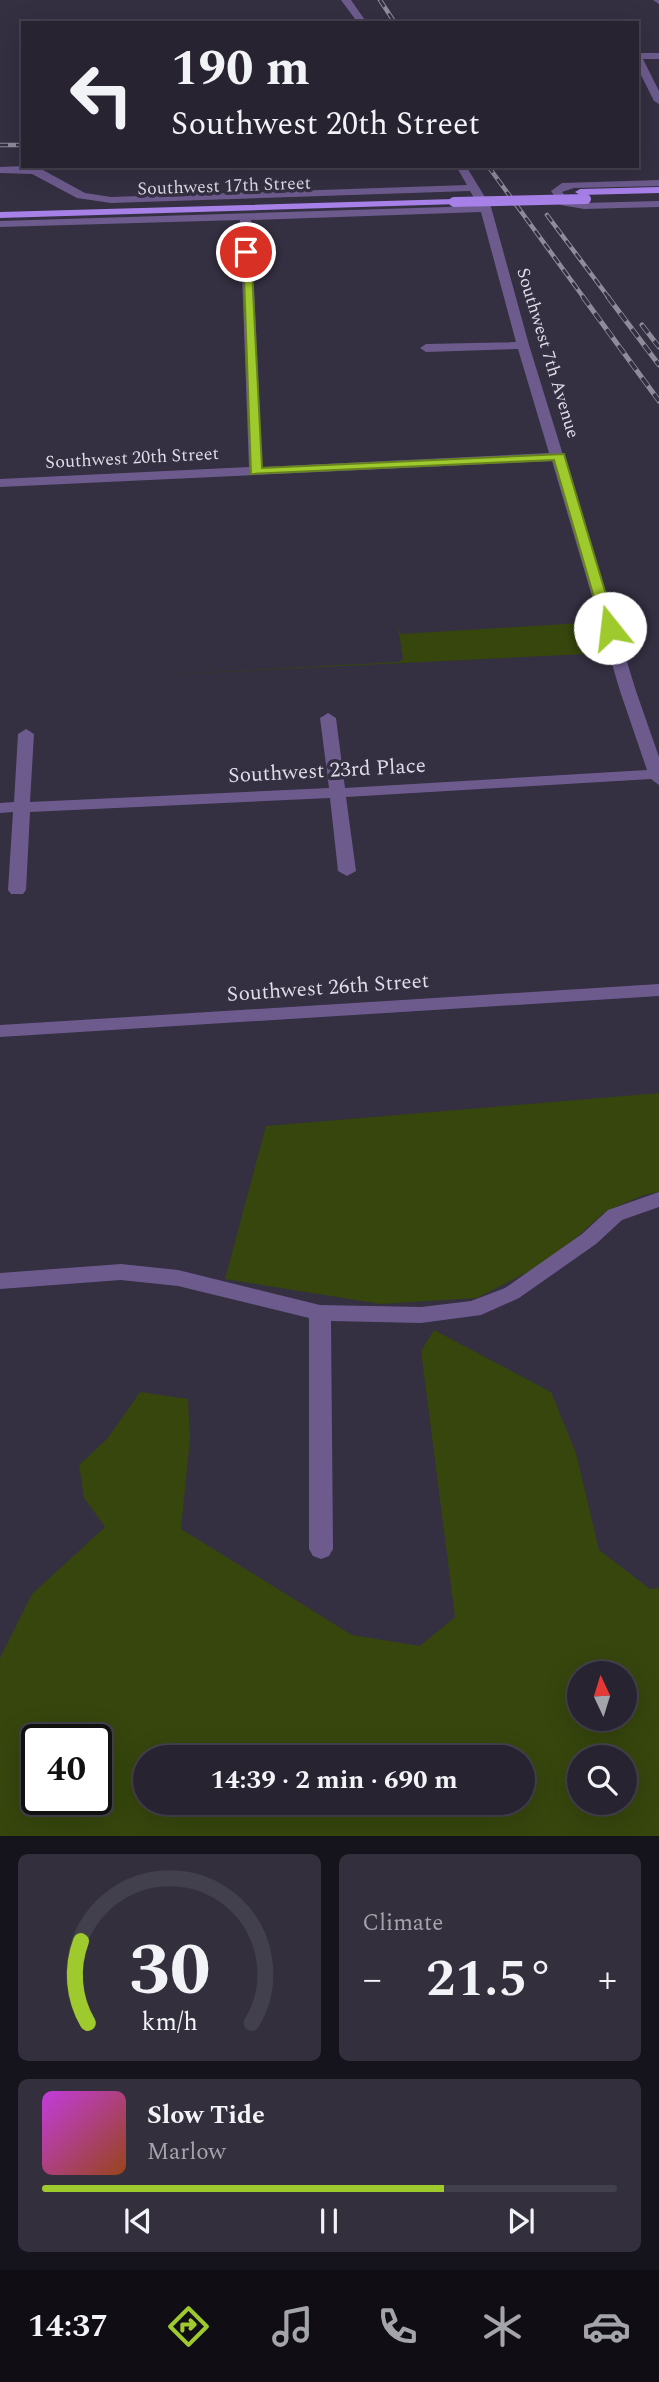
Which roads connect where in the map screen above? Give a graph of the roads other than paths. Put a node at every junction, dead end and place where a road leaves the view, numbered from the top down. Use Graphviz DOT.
graph roads {
  1 [pos="346,0"];
  2 [pos="362,21"];
  3 [pos="659,55"];
  4 [pos="639,57"];
  5 [pos="639,61"];
  6 [pos="659,101"];
  7 [pos="462,168"];
  8 [pos="0,170"];
  9 [pos="659,183"];
  10 [pos="474,188"];
  11 [pos="659,190"];
  12 [pos="583,195"];
  13 [pos="659,197"];
  14 [pos="659,204"];
  15 [pos="0,214"];
  16 [pos="486,214"];
  17 [pos="244,218"];
  18 [pos="0,224"];
  19 [pos="523,345"];
  20 [pos="426,348"];
  21 [pos="559,457"];
  22 [pos="256,472"];
  23 [pos="0,483"];
  24 [pos="328,718"];
  25 [pos="26,734"];
  26 [pos="657,771"];
  27 [pos="337,793"];
  28 [pos="20,807"];
  29 [pos="0,808"];
  30 [pos="347,871"];
  31 [pos="17,890"];
  32 [pos="659,990"];
  33 [pos="0,1031"];
  34 [pos="659,1199"];
  35 [pos="0,1281"];
  36 [pos="320,1313"];
  37 [pos="321,1549"];
  1 -- 2 [label="street"];
  3 -- 4 [label="street"];
  5 -- 6 [label="street"];
  7 -- 10 [label="street, Southwest 7th Avenue"];
  8 -- 10 [label="street"];
  9 -- 14 [label="street"];
  10 -- 16 [label="street, Southwest 7th Avenue"];
  11 -- 12 [label="main road, Southwest 17th Street"];
  12 -- 13 [label="main road, Southwest 17th Street"];
  12 -- 15 [label="main road, Southwest 17th Street, bridge"];
  16 -- 17 [label="street"];
  16 -- 19 [label="street, Southwest 7th Avenue"];
  17 -- 18 [label="street"];
  17 -- 22 [label="street"];
  19 -- 20 [label="street"];
  19 -- 21 [label="street, Southwest 7th Avenue"];
  21 -- 22 [label="street, Southwest 20th Street"];
  21 -- 26 [label="street, Southwest 7th Avenue"];
  22 -- 23 [label="street, Southwest 20th Street"];
  24 -- 27 [label="street"];
  25 -- 28 [label="street"];
  26 -- 27 [label="street, Southwest 23rd Place"];
  27 -- 28 [label="street, Southwest 23rd Place"];
  27 -- 30 [label="street"];
  28 -- 29 [label="street, Southwest 23rd Place"];
  28 -- 31 [label="street"];
  32 -- 33 [label="street, Southwest 26th Street"];
  34 -- 36 [label="street"];
  35 -- 36 [label="street"];
  36 -- 37 [label="street"];
}
